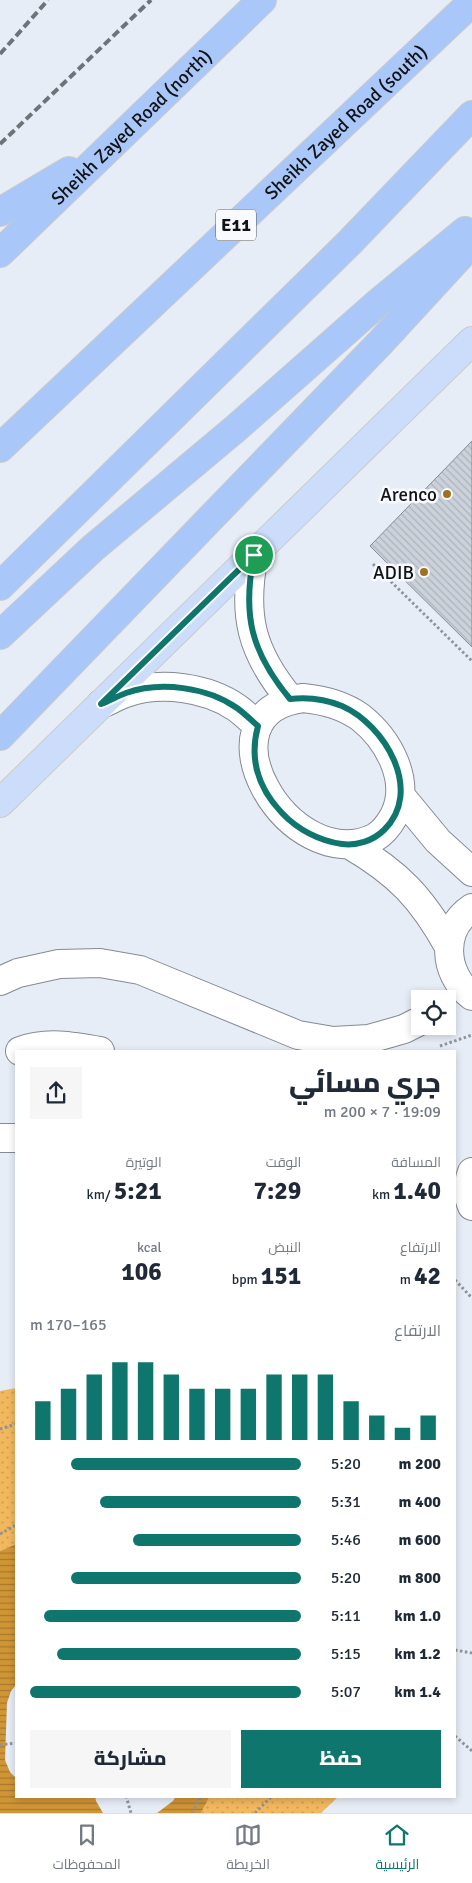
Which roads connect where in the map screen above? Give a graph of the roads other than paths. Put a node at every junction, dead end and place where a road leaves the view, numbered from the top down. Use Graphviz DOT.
graph roads {
  1 [pos="262,0"];
  2 [pos="472,2"];
  3 [pos="472,115"];
  4 [pos="101,153"];
  5 [pos="0,212"];
  6 [pos="472,225"];
  7 [pos="472,243"];
  8 [pos="0,253"];
  9 [pos="472,341"];
  10 [pos="0,448"];
  11 [pos="254,555"];
  12 [pos="0,586"];
  13 [pos="0,635"];
  14 [pos="290,699"];
  15 [pos="101,704"];
  16 [pos="258,726"];
  17 [pos="0,736"];
  18 [pos="400,795"];
  19 [pos="0,803"];
  20 [pos="350,845"];
  21 [pos="472,872"];
  22 [pos="472,908"];
  23 [pos="449,947"];
  24 [pos="0,981"];
  25 [pos="461,996"];
  26 [pos="411,1026"];
  27 [pos="294,1043"];
  28 [pos="23,1050"];
  29 [pos="94,1050"];
  30 [pos="15,1053"];
  31 [pos="0,1059"];
  32 [pos="0,1138"];
  33 [pos="15,1138"];
  34 [pos="472,1172"];
  35 [pos="472,1206"];
  1 -- 4 [label="highway, Sheikh Zayed Road (north)"];
  2 -- 10 [label="highway, Sheikh Zayed Road (south) / E11"];
  3 -- 12 [label="highway"];
  4 -- 5 [label="highway"];
  4 -- 8 [label="highway, Sheikh Zayed Road (north)"];
  6 -- 13 [label="highway"];
  7 -- 17 [label="highway"];
  9 -- 11 [label="main road"];
  11 -- 14 [label="street"];
  11 -- 15 [label="main road"];
  14 -- 16 [label="street"];
  14 -- 18 [label="street"];
  15 -- 16 [label="street"];
  15 -- 19 [label="main road"];
  16 -- 20 [label="street"];
  18 -- 20 [label="street"];
  18 -- 21 [label="street"];
  20 -- 23 [label="street"];
  22 -- 23 [label="street"];
  23 -- 25 [label="street"];
  24 -- 27 [label="street"];
  26 -- 27 [label="street"];
  28 -- 29 [label="street"];
  30 -- 31 [label="street"];
  32 -- 33 [label="street"];
  34 -- 35 [label="street"];
}
